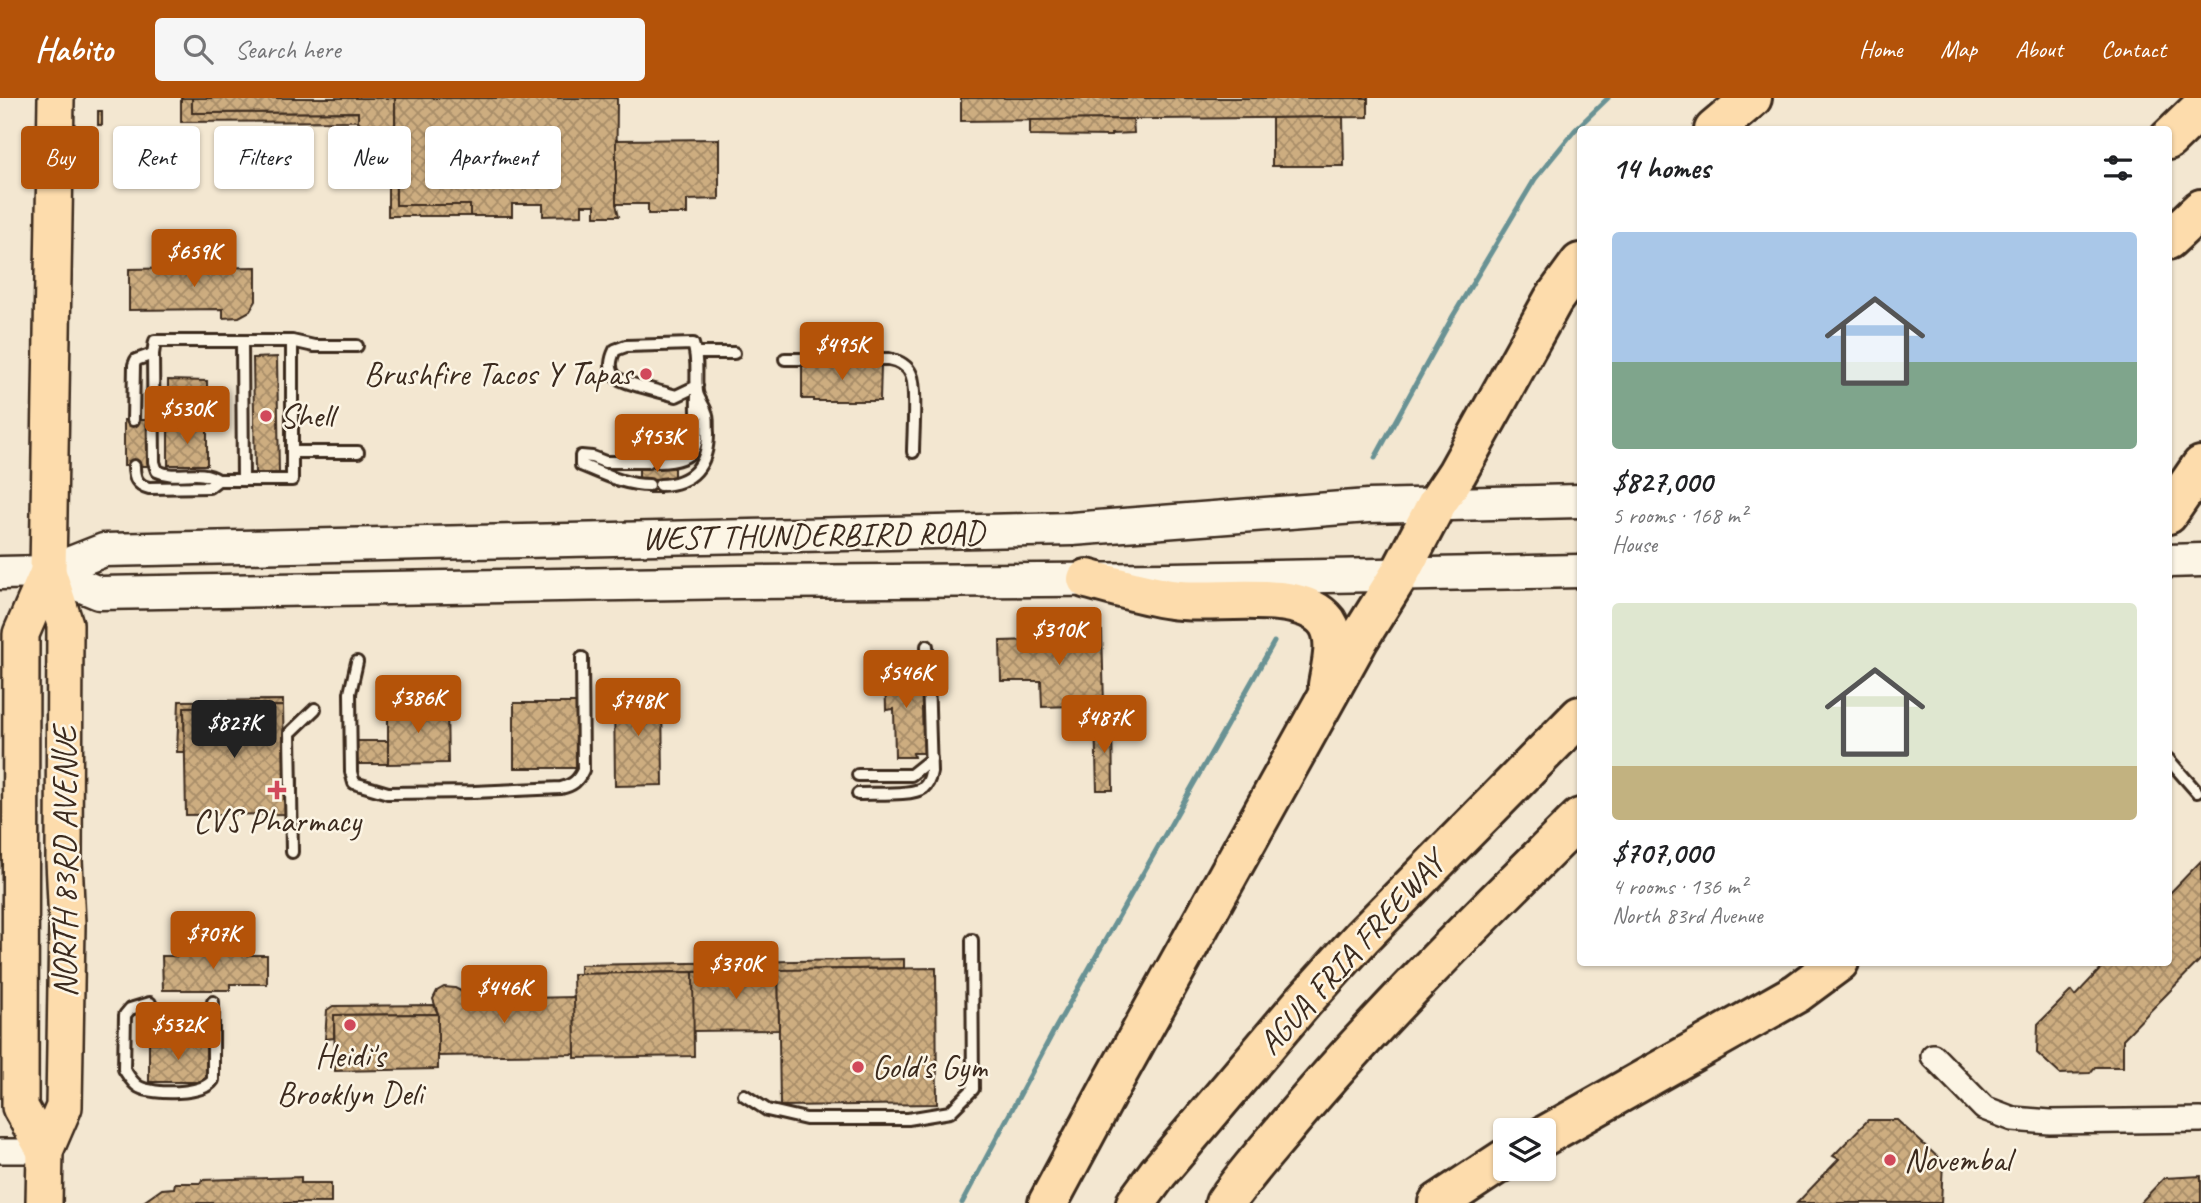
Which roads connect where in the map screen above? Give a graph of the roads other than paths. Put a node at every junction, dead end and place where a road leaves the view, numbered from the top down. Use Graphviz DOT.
graph roads {
  1 [pos="56,98"];
  2 [pos="1752,98"];
  3 [pos="2201,108"];
  4 [pos="1719,126"];
  5 [pos="2172,136"];
  6 [pos="2201,209"];
  7 [pos="2172,236"];
  8 [pos="1577,267"];
  9 [pos="242,341"];
  10 [pos="292,341"];
  11 [pos="357,345"];
  12 [pos="697,353"];
  13 [pos="734,353"];
  14 [pos="153,354"];
  15 [pos="785,359"];
  16 [pos="697,391"];
  17 [pos="133,420"];
  18 [pos="292,452"];
  19 [pos="358,452"];
  20 [pos="913,452"];
  21 [pos="134,466"];
  22 [pos="218,481"];
  23 [pos="243,481"];
  24 [pos="1577,501"];
  25 [pos="1437,503"];
  26 [pos="2172,561"];
  27 [pos="2201,561"];
  28 [pos="1577,571"];
  29 [pos="48,572"];
  30 [pos="0,573"];
  31 [pos="1399,575"];
  32 [pos="1087,579"];
  33 [pos="927,646"];
  34 [pos="582,658"];
  35 [pos="357,662"];
  36 [pos="1326,698"];
  37 [pos="315,709"];
  38 [pos="1577,719"];
  39 [pos="931,760"];
  40 [pos="2172,764"];
  41 [pos="858,775"];
  42 [pos="2197,792"];
  43 [pos="859,794"];
  44 [pos="1577,821"];
  45 [pos="292,852"];
  46 [pos="972,940"];
  47 [pos="1834,966"];
  48 [pos="213,1002"];
  49 [pos="150,1003"];
  50 [pos="1933,1056"];
  51 [pos="744,1095"];
  52 [pos="2201,1120"];
  53 [pos="1556,1129"];
  54 [pos="0,1151"];
  55 [pos="45,1151"];
  56 [pos="1493,1167"];
  57 [pos="44,1203"];
  58 [pos="1048,1203"];
  59 [pos="1136,1203"];
  60 [pos="1224,1203"];
  61 [pos="1438,1203"];
  1 -- 29 [label="main road, NORTH 83RD AVENUE"];
  2 -- 4 [label="highway"];
  3 -- 5 [label="highway"];
  6 -- 7 [label="highway"];
  8 -- 25 [label="highway"];
  9 -- 10 [label="lane"];
  9 -- 14 [label="lane"];
  9 -- 23 [label="lane"];
  10 -- 11 [label="lane"];
  10 -- 18 [label="lane"];
  12 -- 13 [label="lane"];
  12 -- 16 [label="lane"];
  12 -- 16 [label="lane"];
  14 -- 17 [label="lane"];
  14 -- 22 [label="lane"];
  15 -- 20 [label="lane"];
  16 -- 16 [label="lane"];
  18 -- 19 [label="lane"];
  18 -- 23 [label="lane"];
  21 -- 22 [label="lane"];
  22 -- 23 [label="lane"];
  24 -- 25 [label="main road, WEST THUNDERBIRD ROAD"];
  25 -- 29 [label="main road, WEST THUNDERBIRD ROAD"];
  25 -- 31 [label="highway"];
  26 -- 27 [label="main road"];
  28 -- 31 [label="main road, WEST THUNDERBIRD ROAD"];
  29 -- 30 [label="main road, WEST THUNDERBIRD ROAD"];
  29 -- 32 [label="main road, WEST THUNDERBIRD ROAD"];
  29 -- 55 [label="main road, NORTH 83RD AVENUE"];
  29 -- 55 [label="main road, NORTH 83RD AVENUE"];
  31 -- 32 [label="main road, WEST THUNDERBIRD ROAD"];
  31 -- 36 [label="highway"];
  32 -- 36 [label="highway"];
  33 -- 39 [label="lane"];
  34 -- 35 [label="lane"];
  36 -- 58 [label="highway"];
  37 -- 45 [label="lane"];
  38 -- 59 [label="highway, AGUA FRIA FREEWAY"];
  39 -- 41 [label="lane"];
  39 -- 43 [label="lane"];
  40 -- 42 [label="lane"];
  44 -- 60 [label="highway, AGUA FRIA FREEWAY"];
  46 -- 51 [label="lane"];
  47 -- 53 [label="highway"];
  48 -- 49 [label="lane"];
  50 -- 52 [label="street"];
  54 -- 55 [label="street"];
  55 -- 57 [label="main road, NORTH 83RD AVENUE"];
  56 -- 61 [label="highway"];
}
